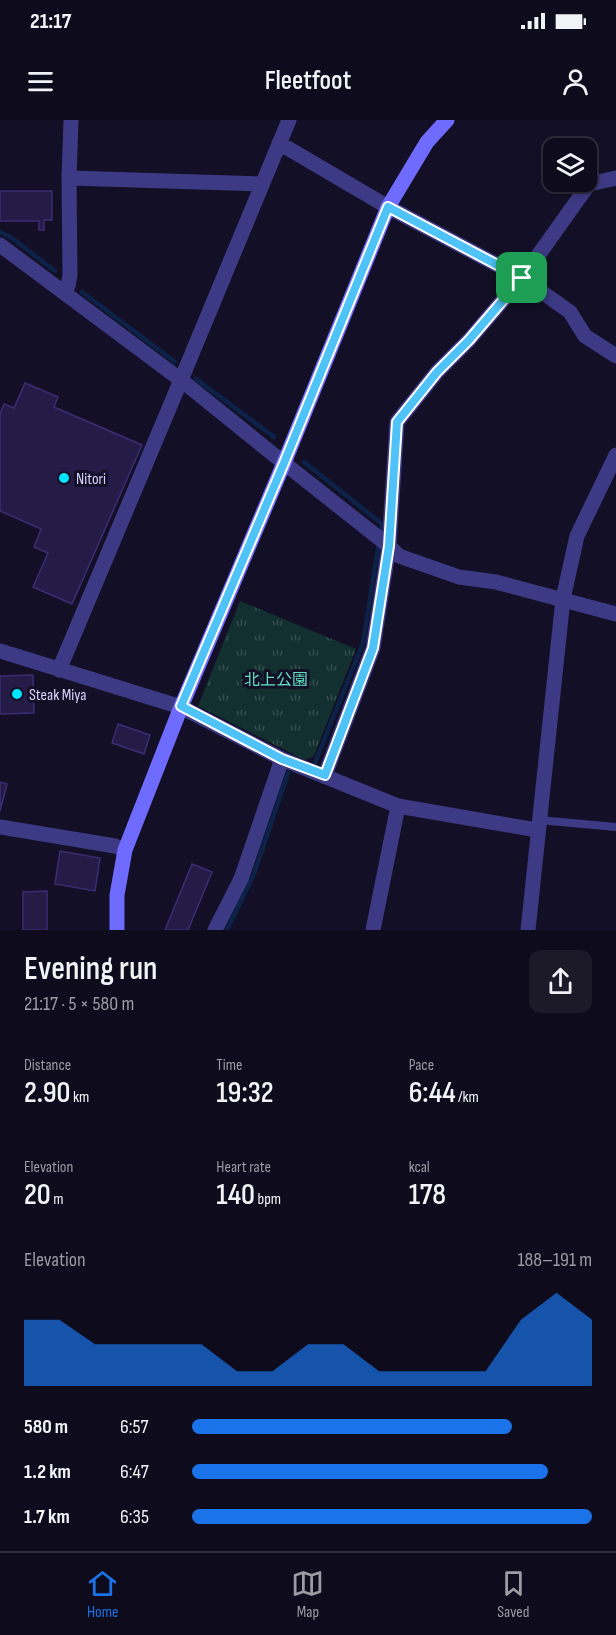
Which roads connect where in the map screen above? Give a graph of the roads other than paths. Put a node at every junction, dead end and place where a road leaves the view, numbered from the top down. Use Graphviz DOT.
graph roads {
  1 [pos="70,120"];
  2 [pos="289,120"];
  3 [pos="447,120"];
  4 [pos="279,143"];
  5 [pos="69,178"];
  6 [pos="616,178"];
  7 [pos="262,184"];
  8 [pos="388,207"];
  9 [pos="0,245"];
  10 [pos="522,278"];
  11 [pos="63,292"];
  12 [pos="616,356"];
  13 [pos="182,380"];
  14 [pos="616,455"];
  15 [pos="284,463"];
  16 [pos="389,546"];
  17 [pos="563,599"];
  18 [pos="616,614"];
  19 [pos="0,651"];
  20 [pos="59,670"];
  21 [pos="181,706"];
  22 [pos="282,759"];
  23 [pos="325,775"];
  24 [pos="398,806"];
  25 [pos="538,825"];
  26 [pos="0,827"];
  27 [pos="616,827"];
  28 [pos="125,850"];
  29 [pos="117,930"];
  30 [pos="215,930"];
  31 [pos="373,930"];
  32 [pos="528,930"];
  1 -- 5 [label="street"];
  2 -- 4 [label="street"];
  3 -- 8 [label="street"];
  4 -- 7 [label="street"];
  4 -- 8 [label="street"];
  5 -- 7 [label="street"];
  5 -- 11 [label="street"];
  6 -- 10 [label="street"];
  7 -- 13 [label="street"];
  8 -- 10 [label="street"];
  8 -- 15 [label="street"];
  9 -- 11 [label="street"];
  10 -- 12 [label="street"];
  10 -- 16 [label="street"];
  11 -- 13 [label="street"];
  13 -- 15 [label="street"];
  13 -- 20 [label="street"];
  14 -- 17 [label="street"];
  15 -- 16 [label="street"];
  15 -- 21 [label="street"];
  16 -- 17 [label="street"];
  16 -- 23 [label="street"];
  17 -- 18 [label="street"];
  17 -- 25 [label="street"];
  19 -- 20 [label="street"];
  20 -- 21 [label="street"];
  21 -- 22 [label="street"];
  21 -- 28 [label="street"];
  22 -- 23 [label="street"];
  22 -- 30 [label="street"];
  23 -- 24 [label="street"];
  24 -- 25 [label="street"];
  24 -- 31 [label="street"];
  25 -- 27 [label="lane"];
  25 -- 32 [label="street"];
  26 -- 28 [label="street"];
  28 -- 29 [label="street"];
}
